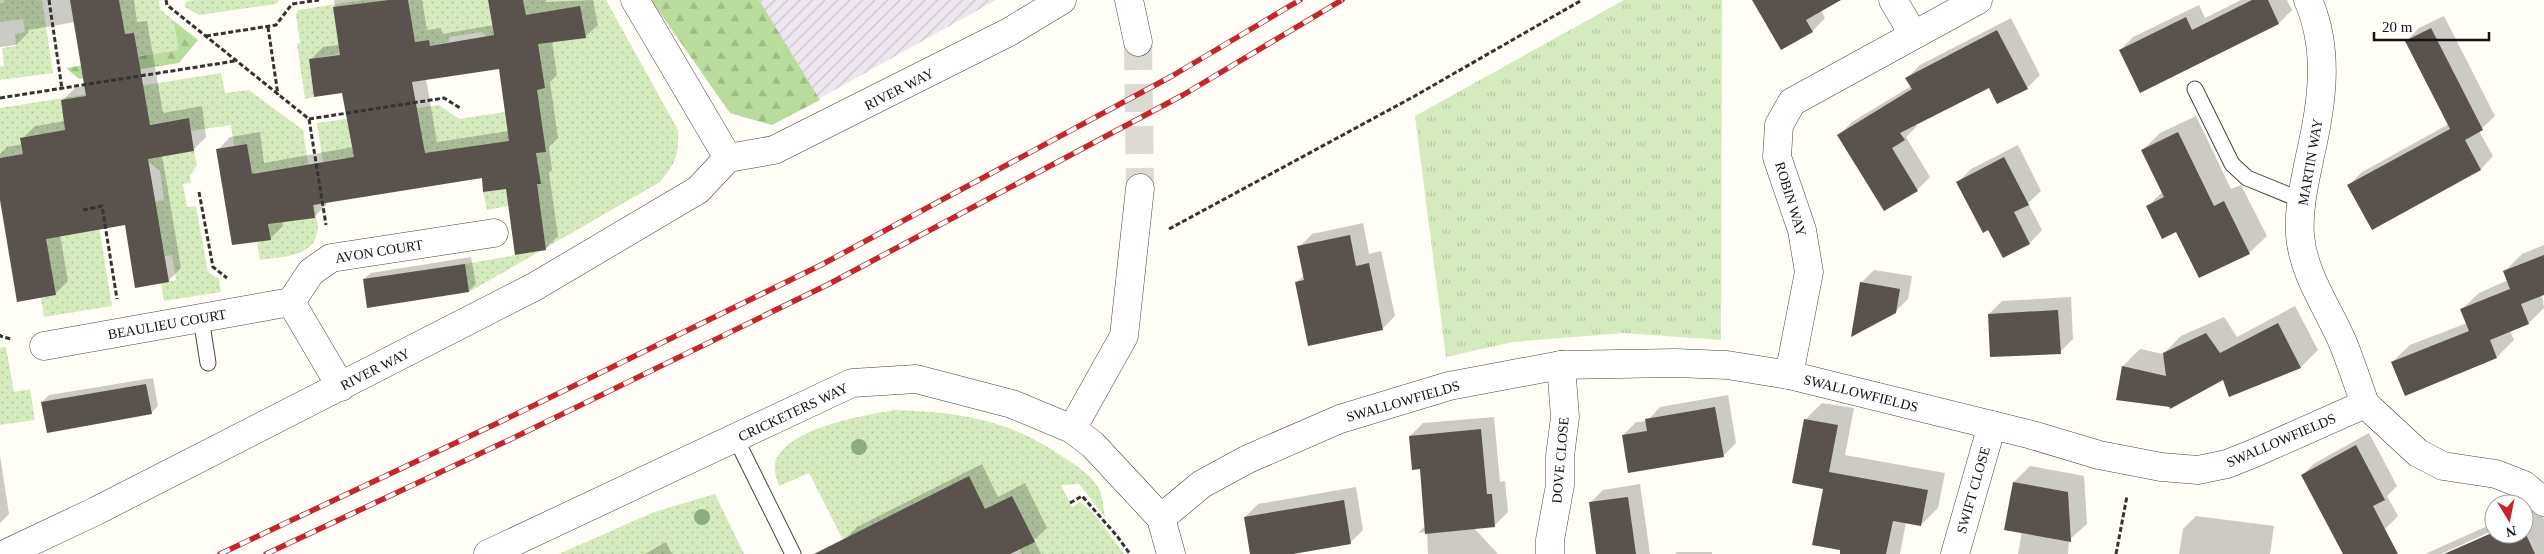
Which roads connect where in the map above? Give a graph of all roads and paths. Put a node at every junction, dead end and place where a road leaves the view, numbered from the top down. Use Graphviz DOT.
graph roads {
  1 [pos="49,0"];
  2 [pos="166,0"];
  3 [pos="319,0"];
  4 [pos="635,0"];
  5 [pos="1062,0"];
  6 [pos="1129,0"];
  7 [pos="1582,0"];
  8 [pos="1894,0"];
  9 [pos="1978,0"];
  10 [pos="2308,0"];
  11 [pos="268,27"];
  12 [pos="1913,34"];
  13 [pos="206,36"];
  14 [pos="1138,42"];
  15 [pos="235,61"];
  16 [pos="2195,88"];
  17 [pos="62,89"];
  18 [pos="278,96"];
  19 [pos="0,98"];
  20 [pos="460,108"];
  21 [pos="309,119"];
  22 [pos="728,158"];
  23 [pos="1140,188"];
  24 [pos="199,192"];
  25 [pos="2301,200"];
  26 [pos="83,210"];
  27 [pos="1169,230"];
  28 [pos="494,233"];
  29 [pos="331,258"];
  30 [pos="291,302"];
  31 [pos="235,312"];
  32 [pos="201,318"];
  33 [pos="122,332"];
  34 [pos="44,346"];
  35 [pos="208,363"];
  36 [pos="1561,365"];
  37 [pos="1790,375"];
  38 [pos="341,387"];
  39 [pos="2365,404"];
  40 [pos="1992,425"];
  41 [pos="1072,429"];
  42 [pos="736,439"];
  43 [pos="2134,461"];
  44 [pos="2544,502"];
  45 [pos="1070,503"];
  46 [pos="1161,518"];
  47 [pos="5,554"];
  48 [pos="488,554"];
  49 [pos="794,554"];
  50 [pos="1130,554"];
  51 [pos="1171,554"];
  52 [pos="1550,554"];
  53 [pos="1955,554"];
  54 [pos="2116,554"];
  1 -- 17 [label="path"];
  2 -- 13 [label="path"];
  3 -- 11 [label="path"];
  4 -- 22 [label="street"];
  5 -- 22 [label="street, RIVER WAY"];
  6 -- 14 [label="street"];
  7 -- 27 [label="path"];
  8 -- 12 [label="street"];
  9 -- 12 [label="street, ROBIN WAY"];
  10 -- 25 [label="street, MARTIN WAY"];
  11 -- 13 [label="path"];
  11 -- 18 [label="path"];
  12 -- 37 [label="street, ROBIN WAY"];
  13 -- 15 [label="path"];
  15 -- 17 [label="path"];
  15 -- 18 [label="path"];
  16 -- 25 [label="lane"];
  17 -- 19 [label="path"];
  18 -- 21 [label="path"];
  20 -- 21 [label="path"];
  21 -- 29 [label="path"];
  22 -- 38 [label="street, RIVER WAY"];
  23 -- 41 [label="street"];
  24 -- 31 [label="path"];
  25 -- 39 [label="street, MARTIN WAY"];
  26 -- 33 [label="path"];
  28 -- 29 [label="street, AVON COURT"];
  29 -- 30 [label="street, AVON COURT"];
  30 -- 31 [label="street, BEAULIEU COURT"];
  30 -- 38 [label="street"];
  31 -- 32 [label="street, BEAULIEU COURT"];
  32 -- 33 [label="street, BEAULIEU COURT"];
  32 -- 35 [label="lane"];
  33 -- 34 [label="street, BEAULIEU COURT"];
  36 -- 37 [label="street, SWALLOWFIELDS"];
  36 -- 46 [label="street, SWALLOWFIELDS"];
  36 -- 52 [label="street, DOVE CLOSE"];
  37 -- 40 [label="street, SWALLOWFIELDS"];
  38 -- 47 [label="street, RIVER WAY"];
  39 -- 43 [label="street, SWALLOWFIELDS"];
  39 -- 44 [label="street"];
  40 -- 43 [label="street, SWALLOWFIELDS"];
  40 -- 53 [label="street, SWIFT CLOSE"];
  41 -- 42 [label="street, CRICKETERS WAY"];
  41 -- 46 [label="street, CRICKETERS WAY"];
  42 -- 48 [label="street, CRICKETERS WAY"];
  42 -- 49 [label="lane"];
  43 -- 54 [label="path"];
  45 -- 50 [label="path"];
  46 -- 51 [label="street, CRICKETERS WAY"];
}
